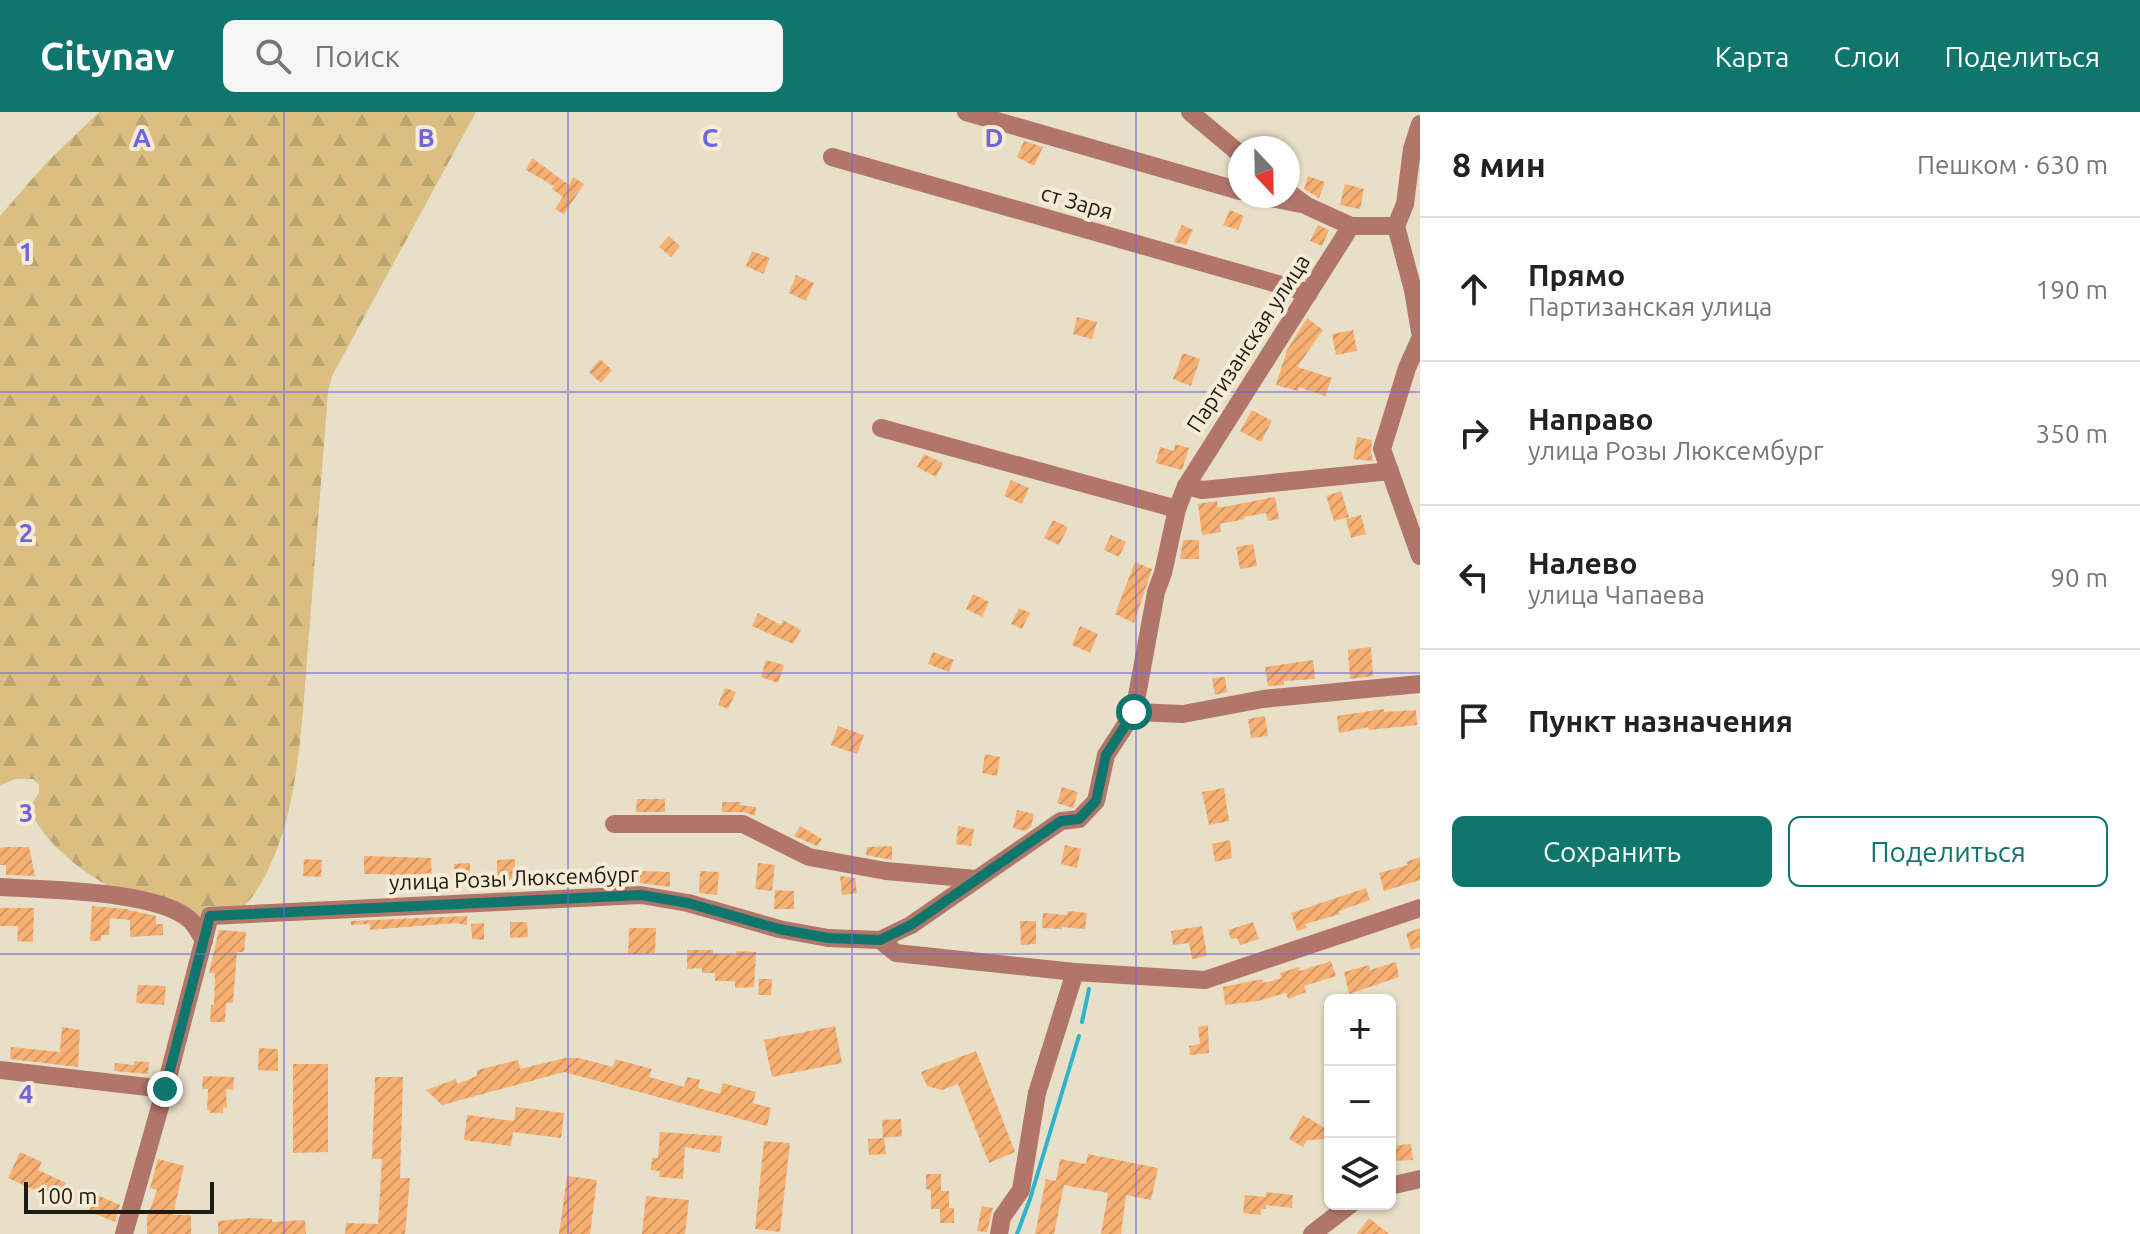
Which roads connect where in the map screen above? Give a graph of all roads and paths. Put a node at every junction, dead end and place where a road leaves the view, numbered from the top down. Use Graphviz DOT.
graph roads {
  1 [pos="966,112"];
  2 [pos="1190,112"];
  3 [pos="1420,124"];
  4 [pos="1228,144"];
  5 [pos="832,157"];
  6 [pos="1228,188"];
  7 [pos="1300,201"];
  8 [pos="1300,204"];
  9 [pos="1412,204"];
  10 [pos="1307,206"];
  11 [pos="1351,226"];
  12 [pos="1396,226"];
  13 [pos="1309,293"];
  14 [pos="1420,332"];
  15 [pos="1420,339"];
  16 [pos="881,428"];
  17 [pos="1390,471"];
  18 [pos="1186,486"];
  19 [pos="1177,509"];
  20 [pos="1420,556"];
  21 [pos="1420,684"];
  22 [pos="1134,712"];
  23 [pos="614,824"];
  24 [pos="976,879"];
  25 [pos="0,887"];
  26 [pos="1420,908"];
  27 [pos="880,940"];
  28 [pos="204,941"];
  29 [pos="1075,972"];
  30 [pos="0,1070"];
  31 [pos="165,1089"];
  32 [pos="1420,1179"];
  33 [pos="1396,1185"];
  34 [pos="1343,1210"];
  35 [pos="124,1234"];
  36 [pos="999,1234"];
  37 [pos="1312,1234"];
  1 -- 6 [label="street"];
  2 -- 4 [label="street"];
  3 -- 9 [label="street"];
  5 -- 13 [label="street, ст Заря"];
  7 -- 10 [label="street"];
  8 -- 10 [label="street"];
  9 -- 12 [label="street"];
  10 -- 11 [label="street"];
  11 -- 12 [label="street"];
  11 -- 13 [label="street, Партизанская улица"];
  12 -- 14 [label="street"];
  13 -- 18 [label="street, Партизанская улица"];
  15 -- 17 [label="street"];
  16 -- 19 [label="street"];
  17 -- 18 [label="street"];
  17 -- 20 [label="street"];
  18 -- 19 [label="street, Партизанская улица"];
  19 -- 22 [label="street, Партизанская улица"];
  21 -- 22 [label="street"];
  22 -- 24 [label="street, Партизанская улица"];
  23 -- 24 [label="street"];
  24 -- 27 [label="street, Партизанская улица"];
  25 -- 28 [label="street"];
  26 -- 29 [label="street, улица Розы Люксембург"];
  27 -- 28 [label="street, улица Розы Люксембург"];
  27 -- 29 [label="street, улица Розы Люксембург"];
  28 -- 31 [label="street"];
  29 -- 36 [label="street"];
  30 -- 31 [label="street"];
  31 -- 35 [label="street"];
  32 -- 33 [label="street"];
  34 -- 37 [label="street"];
}
